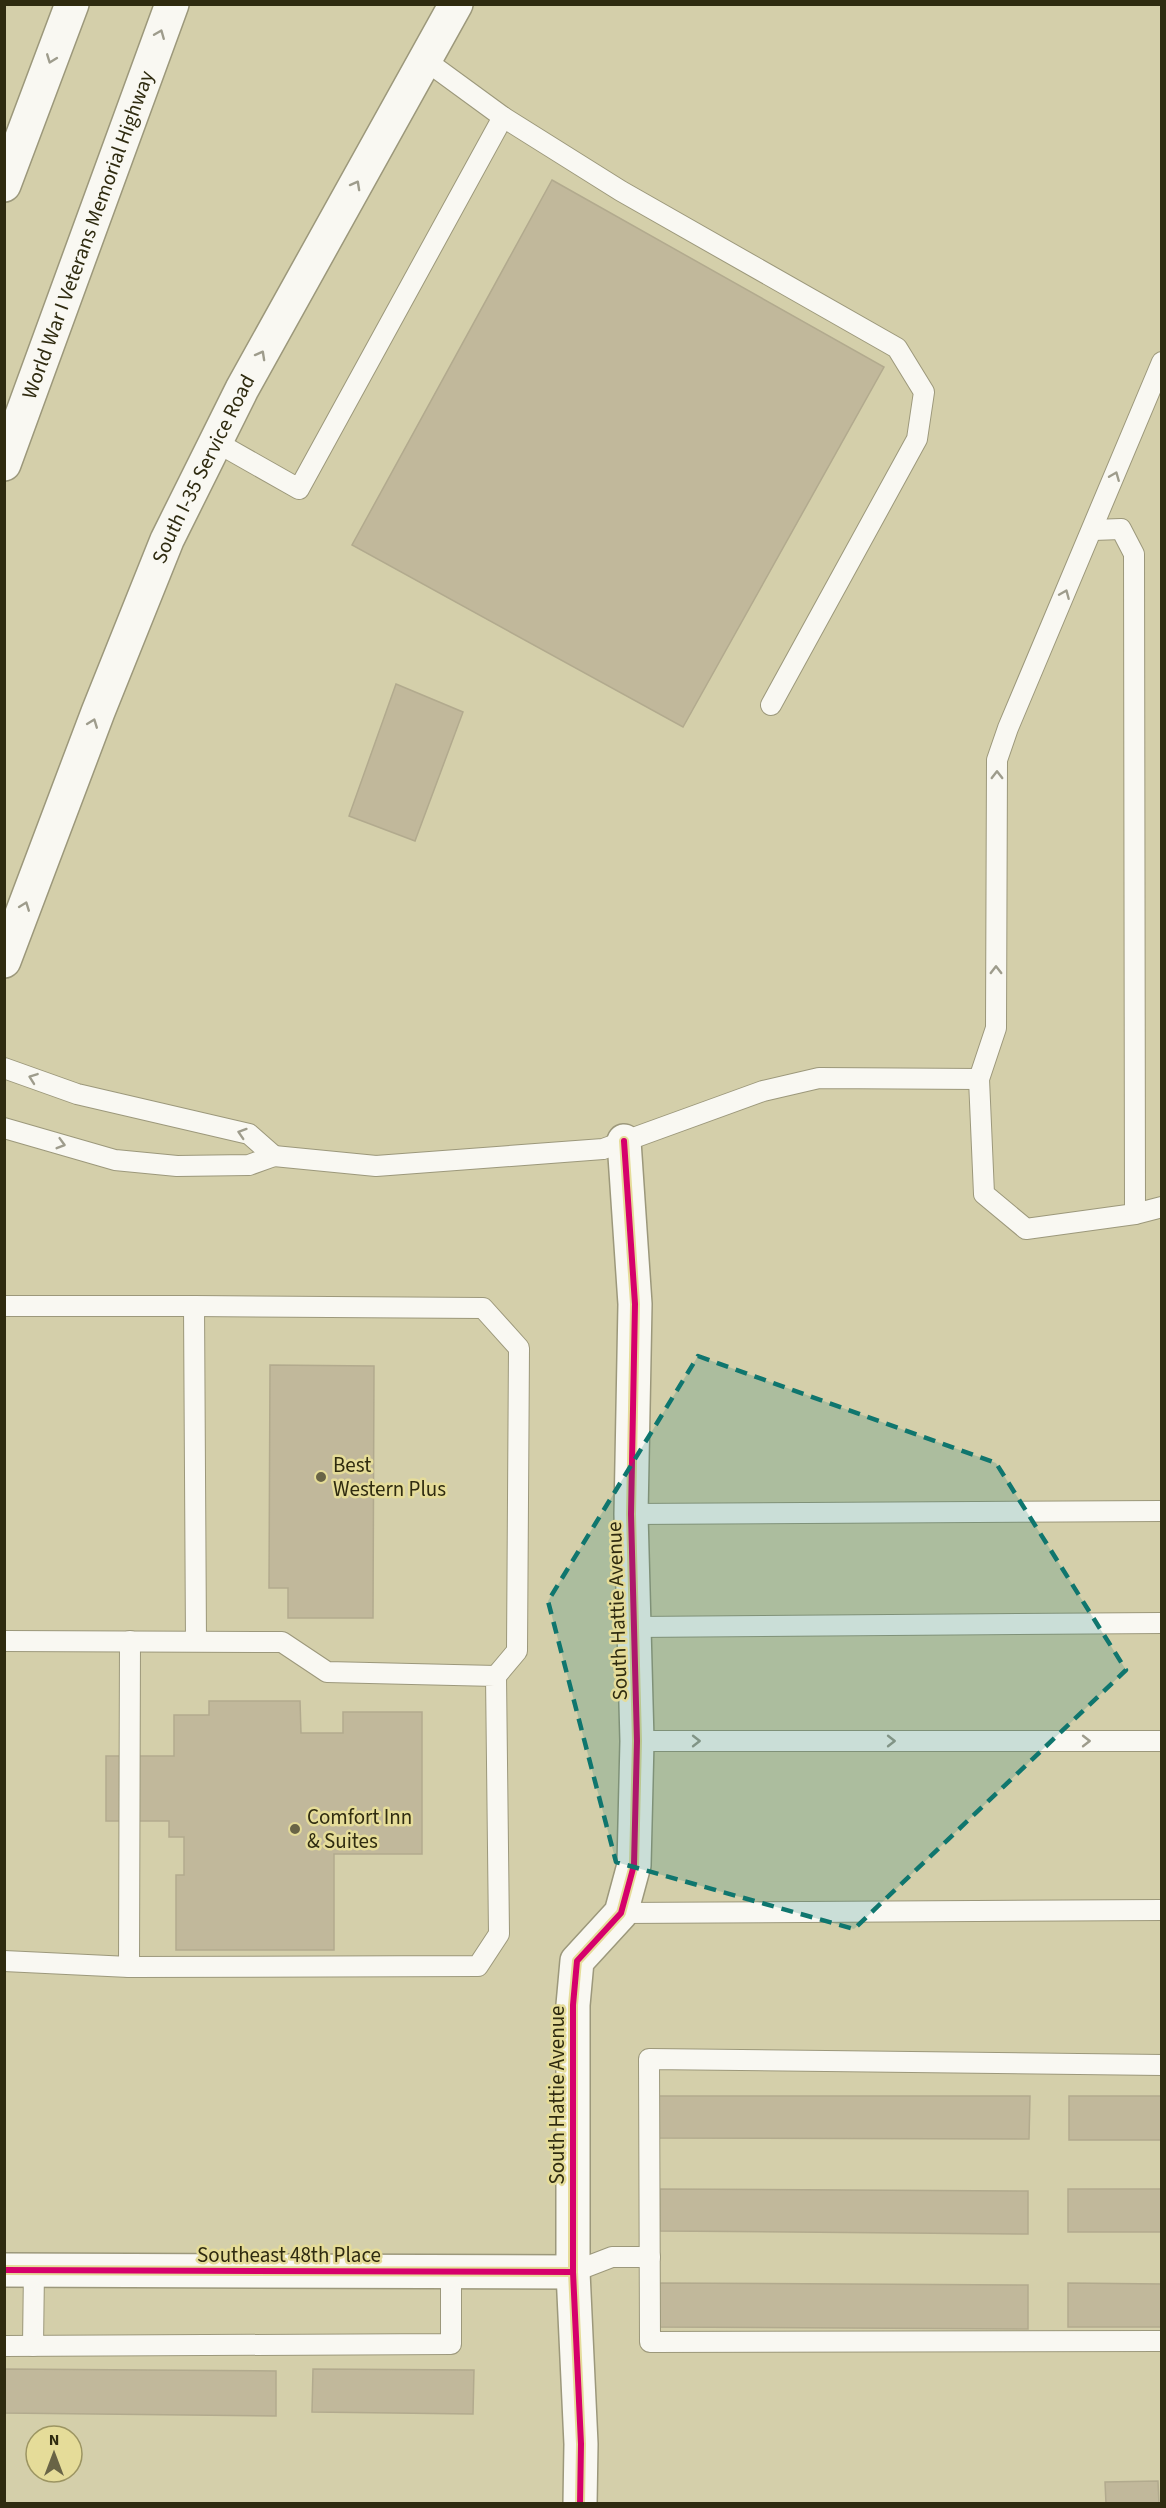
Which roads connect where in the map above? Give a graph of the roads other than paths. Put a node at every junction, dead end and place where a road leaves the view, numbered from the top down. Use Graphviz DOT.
graph roads {
  1 [pos="72,4"];
  2 [pos="172,4"];
  3 [pos="456,4"];
  4 [pos="425,60"];
  5 [pos="503,117"];
  6 [pos="4,185"];
  7 [pos="1161,362"];
  8 [pos="216,442"];
  9 [pos="4,465"];
  10 [pos="1093,530"];
  11 [pos="771,705"];
  12 [pos="4,961"];
  13 [pos="4,1068"];
  14 [pos="979,1079"];
  15 [pos="4,1128"];
  16 [pos="624,1141"];
  17 [pos="274,1156"];
  18 [pos="1161,1207"];
  19 [pos="1135,1214"];
  20 [pos="4,1306"];
  21 [pos="194,1306"];
  22 [pos="1161,1510"];
  23 [pos="631,1514"];
  24 [pos="1161,1623"];
  25 [pos="635,1627"];
  26 [pos="4,1641"];
  27 [pos="130,1641"];
  28 [pos="196,1641"];
  29 [pos="496,1676"];
  30 [pos="637,1741"];
  31 [pos="1161,1741"];
  32 [pos="1161,1910"];
  33 [pos="621,1913"];
  34 [pos="4,1960"];
  35 [pos="129,1966"];
  36 [pos="1161,2065"];
  37 [pos="650,2257"];
  38 [pos="19,2270"];
  39 [pos="451,2272"];
  40 [pos="573,2272"];
  41 [pos="1161,2341"];
  42 [pos="4,2346"];
  43 [pos="33,2346"];
  44 [pos="580,2504"];
  1 -- 6 [label="main road, one-way"];
  9 -- 2 [label="main road, World War I Veterans Memorial Highway, one-way"];
  3 -- 4 [label="main road, South I-35 Service Road"];
  4 -- 5 [label="lane"];
  8 -- 4 [label="main road, South I-35 Service Road, one-way"];
  5 -- 8 [label="lane"];
  5 -- 11 [label="lane"];
  10 -- 7 [label="lane, one-way"];
  12 -- 8 [label="main road, South I-35 Service Road, one-way"];
  14 -- 10 [label="lane, one-way"];
  10 -- 19 [label="lane"];
  17 -- 13 [label="lane, one-way"];
  14 -- 16 [label="lane"];
  14 -- 19 [label="lane"];
  15 -- 17 [label="lane, one-way"];
  16 -- 17 [label="lane"];
  16 -- 23 [label="main road, South Hattie Avenue"];
  18 -- 19 [label="lane"];
  20 -- 21 [label="lane"];
  21 -- 28 [label="lane"];
  21 -- 29 [label="lane"];
  22 -- 23 [label="lane"];
  23 -- 25 [label="main road, South Hattie Avenue"];
  24 -- 25 [label="lane"];
  25 -- 30 [label="main road, South Hattie Avenue"];
  26 -- 27 [label="lane"];
  27 -- 28 [label="lane"];
  27 -- 35 [label="lane"];
  28 -- 29 [label="lane"];
  29 -- 35 [label="lane"];
  30 -- 31 [label="lane, one-way"];
  30 -- 33 [label="main road, South Hattie Avenue"];
  32 -- 33 [label="lane"];
  33 -- 40 [label="main road, South Hattie Avenue"];
  34 -- 35 [label="lane"];
  36 -- 37 [label="lane"];
  37 -- 40 [label="lane"];
  37 -- 41 [label="lane"];
  38 -- 39 [label="main road, Southeast 48th Place"];
  38 -- 43 [label="lane"];
  39 -- 40 [label="main road, Southeast 48th Place"];
  39 -- 43 [label="lane"];
  40 -- 44 [label="main road, South Hattie Avenue"];
  42 -- 43 [label="lane"];
}
